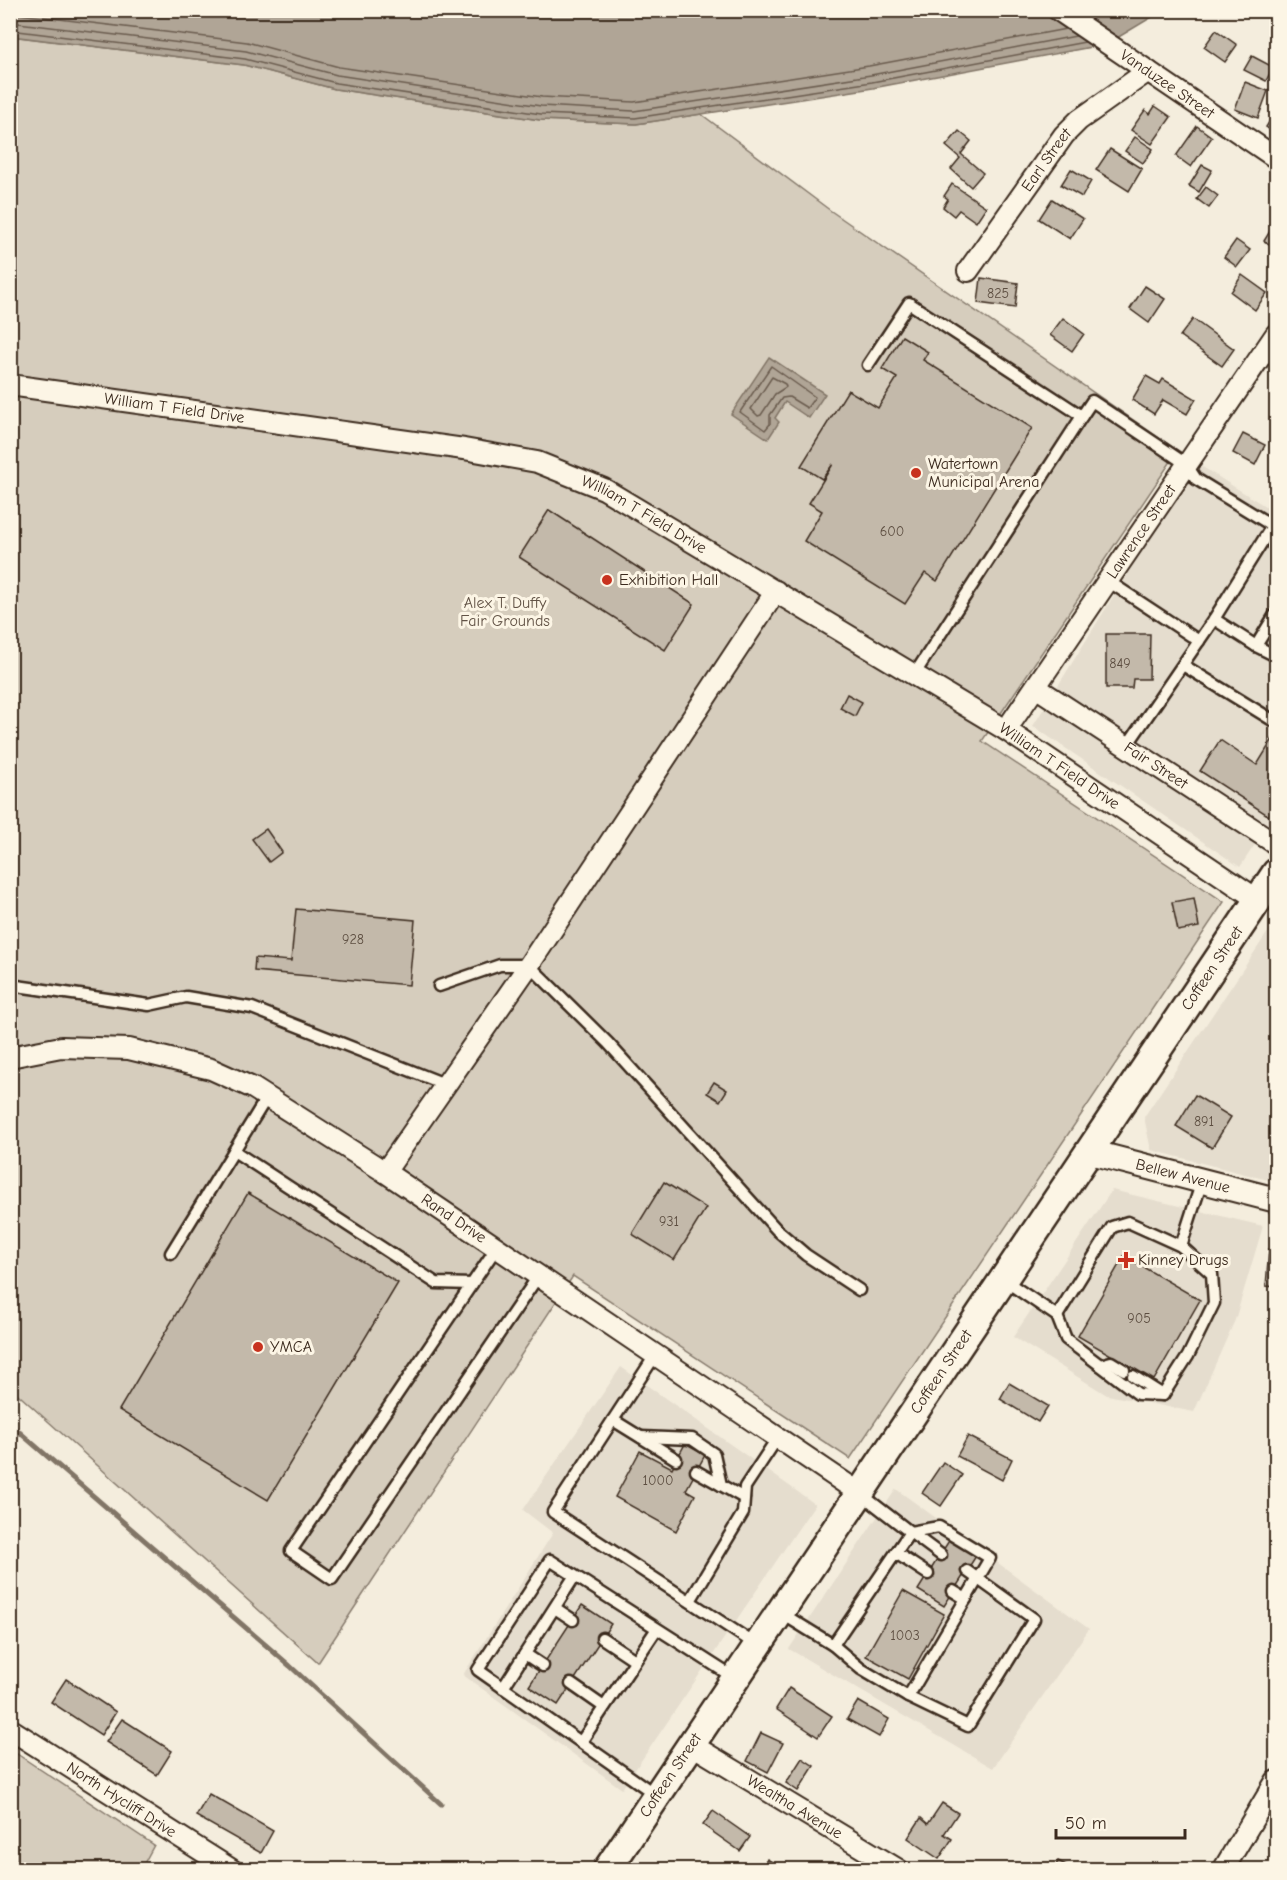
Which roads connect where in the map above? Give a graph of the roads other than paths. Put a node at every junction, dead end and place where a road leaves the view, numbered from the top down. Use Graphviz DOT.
graph roads {
  1 [pos="1058,10"];
  2 [pos="1141,67"];
  3 [pos="1276,158"];
  4 [pos="968,271"];
  5 [pos="1276,334"];
  6 [pos="868,365"];
  7 [pos="10,385"];
  8 [pos="1082,416"];
  9 [pos="1186,464"];
  10 [pos="1274,527"];
  11 [pos="1108,581"];
  12 [pos="776,591"];
  13 [pos="1276,613"];
  14 [pos="1214,619"];
  15 [pos="1199,641"];
  16 [pos="1256,646"];
  17 [pos="1276,656"];
  18 [pos="1183,665"];
  19 [pos="914,675"];
  20 [pos="1037,688"];
  21 [pos="1274,721"];
  22 [pos="1006,730"];
  23 [pos="1126,747"];
  24 [pos="1276,844"];
  25 [pos="1276,873"];
  26 [pos="1258,900"];
  27 [pos="529,965"];
  28 [pos="10,985"];
  29 [pos="439,986"];
  30 [pos="10,1058"];
  31 [pos="447,1085"];
  32 [pos="267,1097"];
  33 [pos="234,1151"];
  34 [pos="1090,1152"];
  35 [pos="385,1172"];
  36 [pos="1202,1181"];
  37 [pos="1276,1200"];
  38 [pos="1181,1246"];
  39 [pos="497,1247"];
  40 [pos="171,1253"];
  41 [pos="539,1275"];
  42 [pos="1004,1280"];
  43 [pos="472,1284"];
  44 [pos="859,1290"];
  45 [pos="1057,1316"];
  46 [pos="656,1354"];
  47 [pos="1100,1365"];
  48 [pos="1163,1395"];
  49 [pos="613,1420"];
  50 [pos="641,1437"];
  51 [pos="778,1437"];
  52 [pos="676,1459"];
  53 [pos="696,1471"];
  54 [pos="721,1485"];
  55 [pos="861,1494"];
  56 [pos="744,1498"];
  57 [pos="910,1532"];
  58 [pos="896,1552"];
  59 [pos="941,1555"];
  60 [pos="967,1571"];
  61 [pos="928,1574"];
  62 [pos="574,1577"];
  63 [pos="978,1578"];
  64 [pos="954,1591"];
  65 [pos="966,1599"];
  66 [pos="690,1601"];
  67 [pos="555,1608"];
  68 [pos="781,1613"];
  69 [pos="573,1620"];
  70 [pos="656,1630"];
  71 [pos="602,1638"];
  72 [pos="833,1645"];
  73 [pos="759,1646"];
  74 [pos="525,1654"];
  75 [pos="635,1660"];
  76 [pos="543,1666"];
  77 [pos="736,1680"];
  78 [pos="571,1684"];
  79 [pos="503,1688"];
  80 [pos="908,1697"];
  81 [pos="604,1707"];
  82 [pos="10,1729"];
  83 [pos="581,1742"];
  84 [pos="692,1745"];
  85 [pos="1276,1781"];
  86 [pos="657,1796"];
  87 [pos="231,1869"];
  88 [pos="607,1869"];
  89 [pos="899,1869"];
  90 [pos="1223,1869"];
  1 -- 2 [label="street, Vanduzee Street"];
  2 -- 3 [label="street, Vanduzee Street"];
  2 -- 4 [label="street, Earl Street"];
  5 -- 9 [label="street, Lawrence Street"];
  6 -- 8 [label="lane"];
  7 -- 12 [label="street, William T Field Drive"];
  8 -- 9 [label="lane"];
  8 -- 19 [label="lane"];
  9 -- 10 [label="lane"];
  9 -- 11 [label="street, Lawrence Street"];
  10 -- 14 [label="lane"];
  11 -- 15 [label="lane"];
  11 -- 20 [label="street, Lawrence Street"];
  12 -- 19 [label="street, William T Field Drive"];
  12 -- 27 [label="street"];
  13 -- 16 [label="lane"];
  14 -- 15 [label="lane"];
  14 -- 16 [label="lane"];
  15 -- 18 [label="lane"];
  16 -- 17 [label="lane"];
  18 -- 21 [label="lane"];
  18 -- 23 [label="lane"];
  19 -- 22 [label="street, William T Field Drive"];
  20 -- 22 [label="street, Lawrence Street"];
  20 -- 23 [label="street, Fair Street"];
  22 -- 26 [label="street, William T Field Drive"];
  23 -- 24 [label="street, Fair Street"];
  25 -- 26 [label="main road, Coffeen Street"];
  26 -- 34 [label="main road, Coffeen Street"];
  27 -- 29 [label="lane"];
  27 -- 31 [label="street"];
  27 -- 44 [label="lane"];
  28 -- 31 [label="lane"];
  30 -- 32 [label="street, Rand Drive"];
  31 -- 35 [label="street"];
  32 -- 33 [label="lane"];
  32 -- 35 [label="street, Rand Drive"];
  33 -- 40 [label="lane"];
  33 -- 43 [label="lane"];
  34 -- 36 [label="street, Bellew Avenue"];
  34 -- 42 [label="main road, Coffeen Street"];
  35 -- 39 [label="street, Rand Drive"];
  36 -- 37 [label="street, Bellew Avenue"];
  36 -- 38 [label="lane"];
  38 -- 45 [label="lane"];
  38 -- 48 [label="lane"];
  39 -- 41 [label="street, Rand Drive"];
  39 -- 43 [label="lane"];
  41 -- 43 [label="lane"];
  41 -- 46 [label="street, Rand Drive"];
  42 -- 45 [label="lane"];
  42 -- 55 [label="main road, Coffeen Street"];
  45 -- 47 [label="lane"];
  46 -- 49 [label="lane"];
  46 -- 51 [label="street, Rand Drive"];
  47 -- 48 [label="lane"];
  47 -- 48 [label="lane"];
  49 -- 50 [label="lane"];
  49 -- 66 [label="lane"];
  50 -- 52 [label="lane"];
  50 -- 54 [label="lane"];
  51 -- 55 [label="street, Rand Drive"];
  51 -- 56 [label="lane"];
  53 -- 54 [label="lane"];
  54 -- 56 [label="lane"];
  55 -- 57 [label="lane"];
  55 -- 68 [label="main road, Coffeen Street"];
  56 -- 66 [label="lane"];
  57 -- 58 [label="lane"];
  57 -- 59 [label="lane"];
  57 -- 63 [label="lane"];
  58 -- 61 [label="lane"];
  58 -- 72 [label="lane"];
  60 -- 63 [label="lane"];
  62 -- 67 [label="lane"];
  62 -- 70 [label="lane"];
  62 -- 79 [label="lane"];
  63 -- 65 [label="lane"];
  63 -- 80 [label="lane"];
  64 -- 65 [label="lane"];
  65 -- 80 [label="lane"];
  66 -- 73 [label="lane"];
  67 -- 69 [label="lane"];
  67 -- 74 [label="lane"];
  68 -- 72 [label="lane"];
  68 -- 73 [label="main road, Coffeen Street"];
  70 -- 75 [label="lane"];
  70 -- 77 [label="lane"];
  71 -- 75 [label="lane"];
  72 -- 80 [label="lane"];
  73 -- 77 [label="main road, Coffeen Street"];
  74 -- 76 [label="lane"];
  74 -- 79 [label="lane"];
  75 -- 81 [label="lane"];
  77 -- 84 [label="main road, Coffeen Street"];
  78 -- 81 [label="lane"];
  79 -- 83 [label="lane"];
  81 -- 83 [label="lane"];
  82 -- 87 [label="street, North Hycliff Drive"];
  83 -- 86 [label="lane"];
  84 -- 86 [label="main road, Coffeen Street"];
  84 -- 89 [label="street, Wealtha Avenue"];
  85 -- 90 [label="street"];
  86 -- 88 [label="main road, Coffeen Street"];
}
